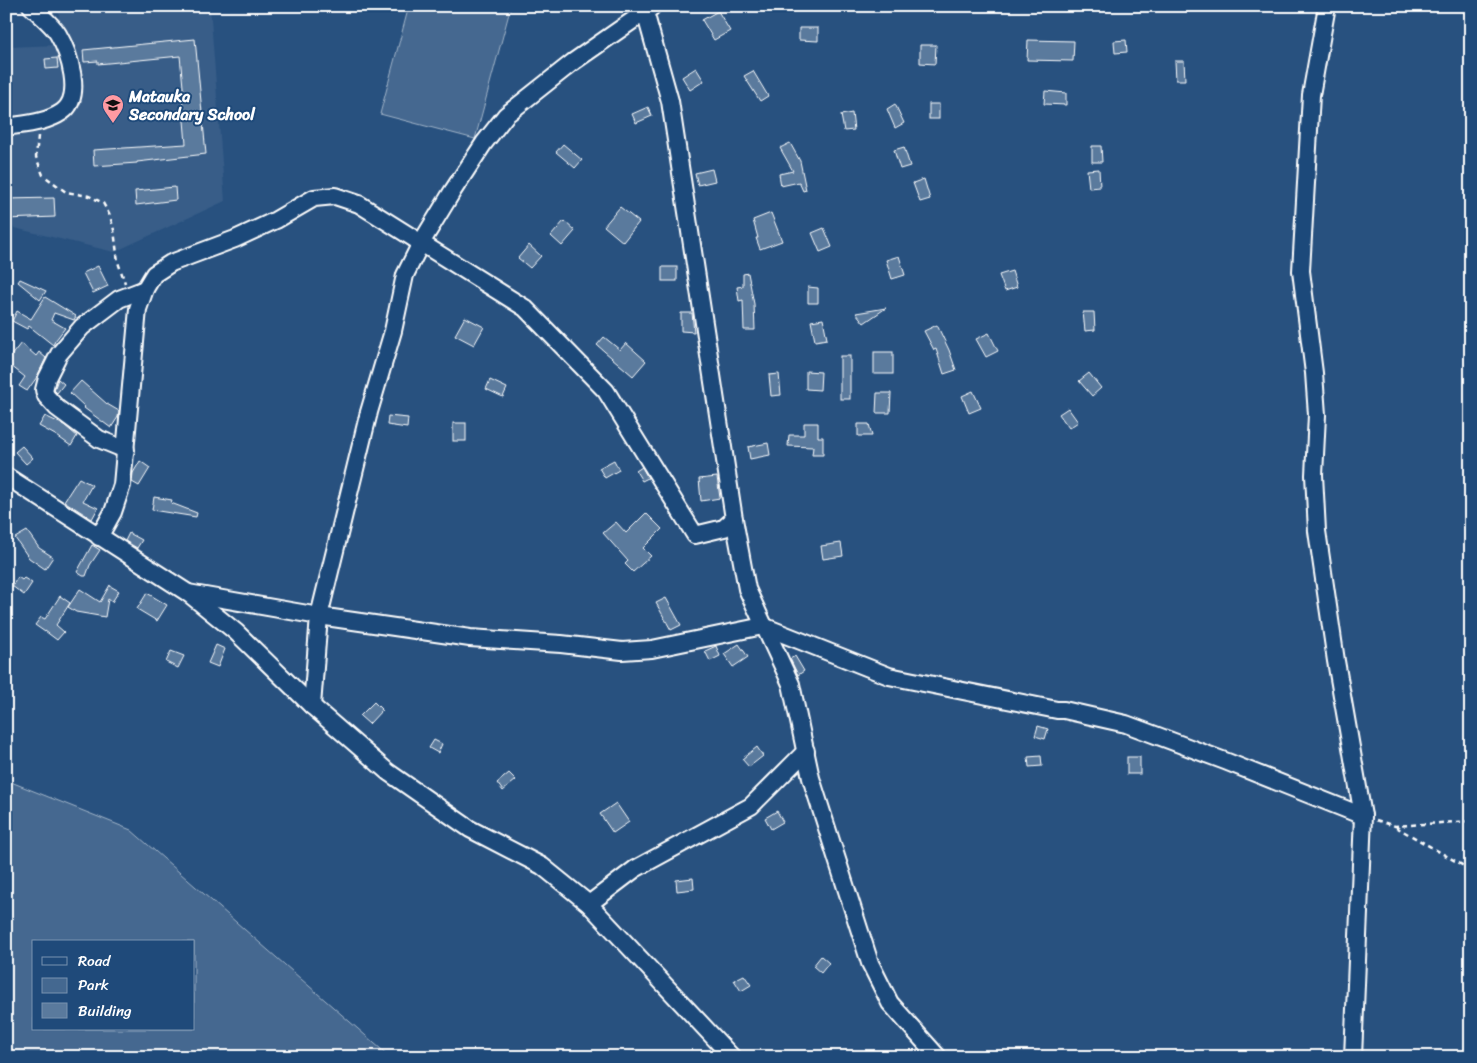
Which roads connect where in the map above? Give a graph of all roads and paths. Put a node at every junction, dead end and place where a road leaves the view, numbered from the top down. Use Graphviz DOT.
graph roads {
  1 [pos="32,6"];
  2 [pos="1327,6"];
  3 [pos="649,9"];
  4 [pos="39,122"];
  5 [pos="6,127"];
  6 [pos="421,243"];
  7 [pos="137,292"];
  8 [pos="126,450"];
  9 [pos="6,476"];
  10 [pos="734,519"];
  11 [pos="99,537"];
  12 [pos="188,593"];
  13 [pos="319,616"];
  14 [pos="763,626"];
  15 [pos="312,706"];
  16 [pos="806,750"];
  17 [pos="1363,816"];
  18 [pos="1471,821"];
  19 [pos="1395,826"];
  20 [pos="1471,870"];
  21 [pos="589,904"];
  22 [pos="732,1057"];
  23 [pos="938,1057"];
  24 [pos="1353,1057"];
  1 -- 4 [label="street"];
  2 -- 17 [label="street"];
  3 -- 6 [label="street"];
  3 -- 10 [label="street"];
  4 -- 5 [label="street"];
  4 -- 7 [label="path"];
  6 -- 7 [label="street"];
  6 -- 10 [label="street"];
  6 -- 13 [label="street"];
  7 -- 8 [label="street"];
  7 -- 8 [label="street"];
  8 -- 11 [label="street"];
  9 -- 11 [label="street"];
  10 -- 14 [label="street"];
  11 -- 12 [label="street"];
  12 -- 13 [label="street"];
  12 -- 15 [label="street"];
  13 -- 14 [label="street"];
  13 -- 15 [label="street"];
  14 -- 16 [label="street"];
  14 -- 17 [label="street"];
  15 -- 21 [label="street"];
  16 -- 21 [label="street"];
  16 -- 23 [label="street"];
  17 -- 19 [label="path"];
  17 -- 24 [label="street"];
  18 -- 19 [label="path"];
  19 -- 20 [label="path"];
  21 -- 22 [label="street"];
}
